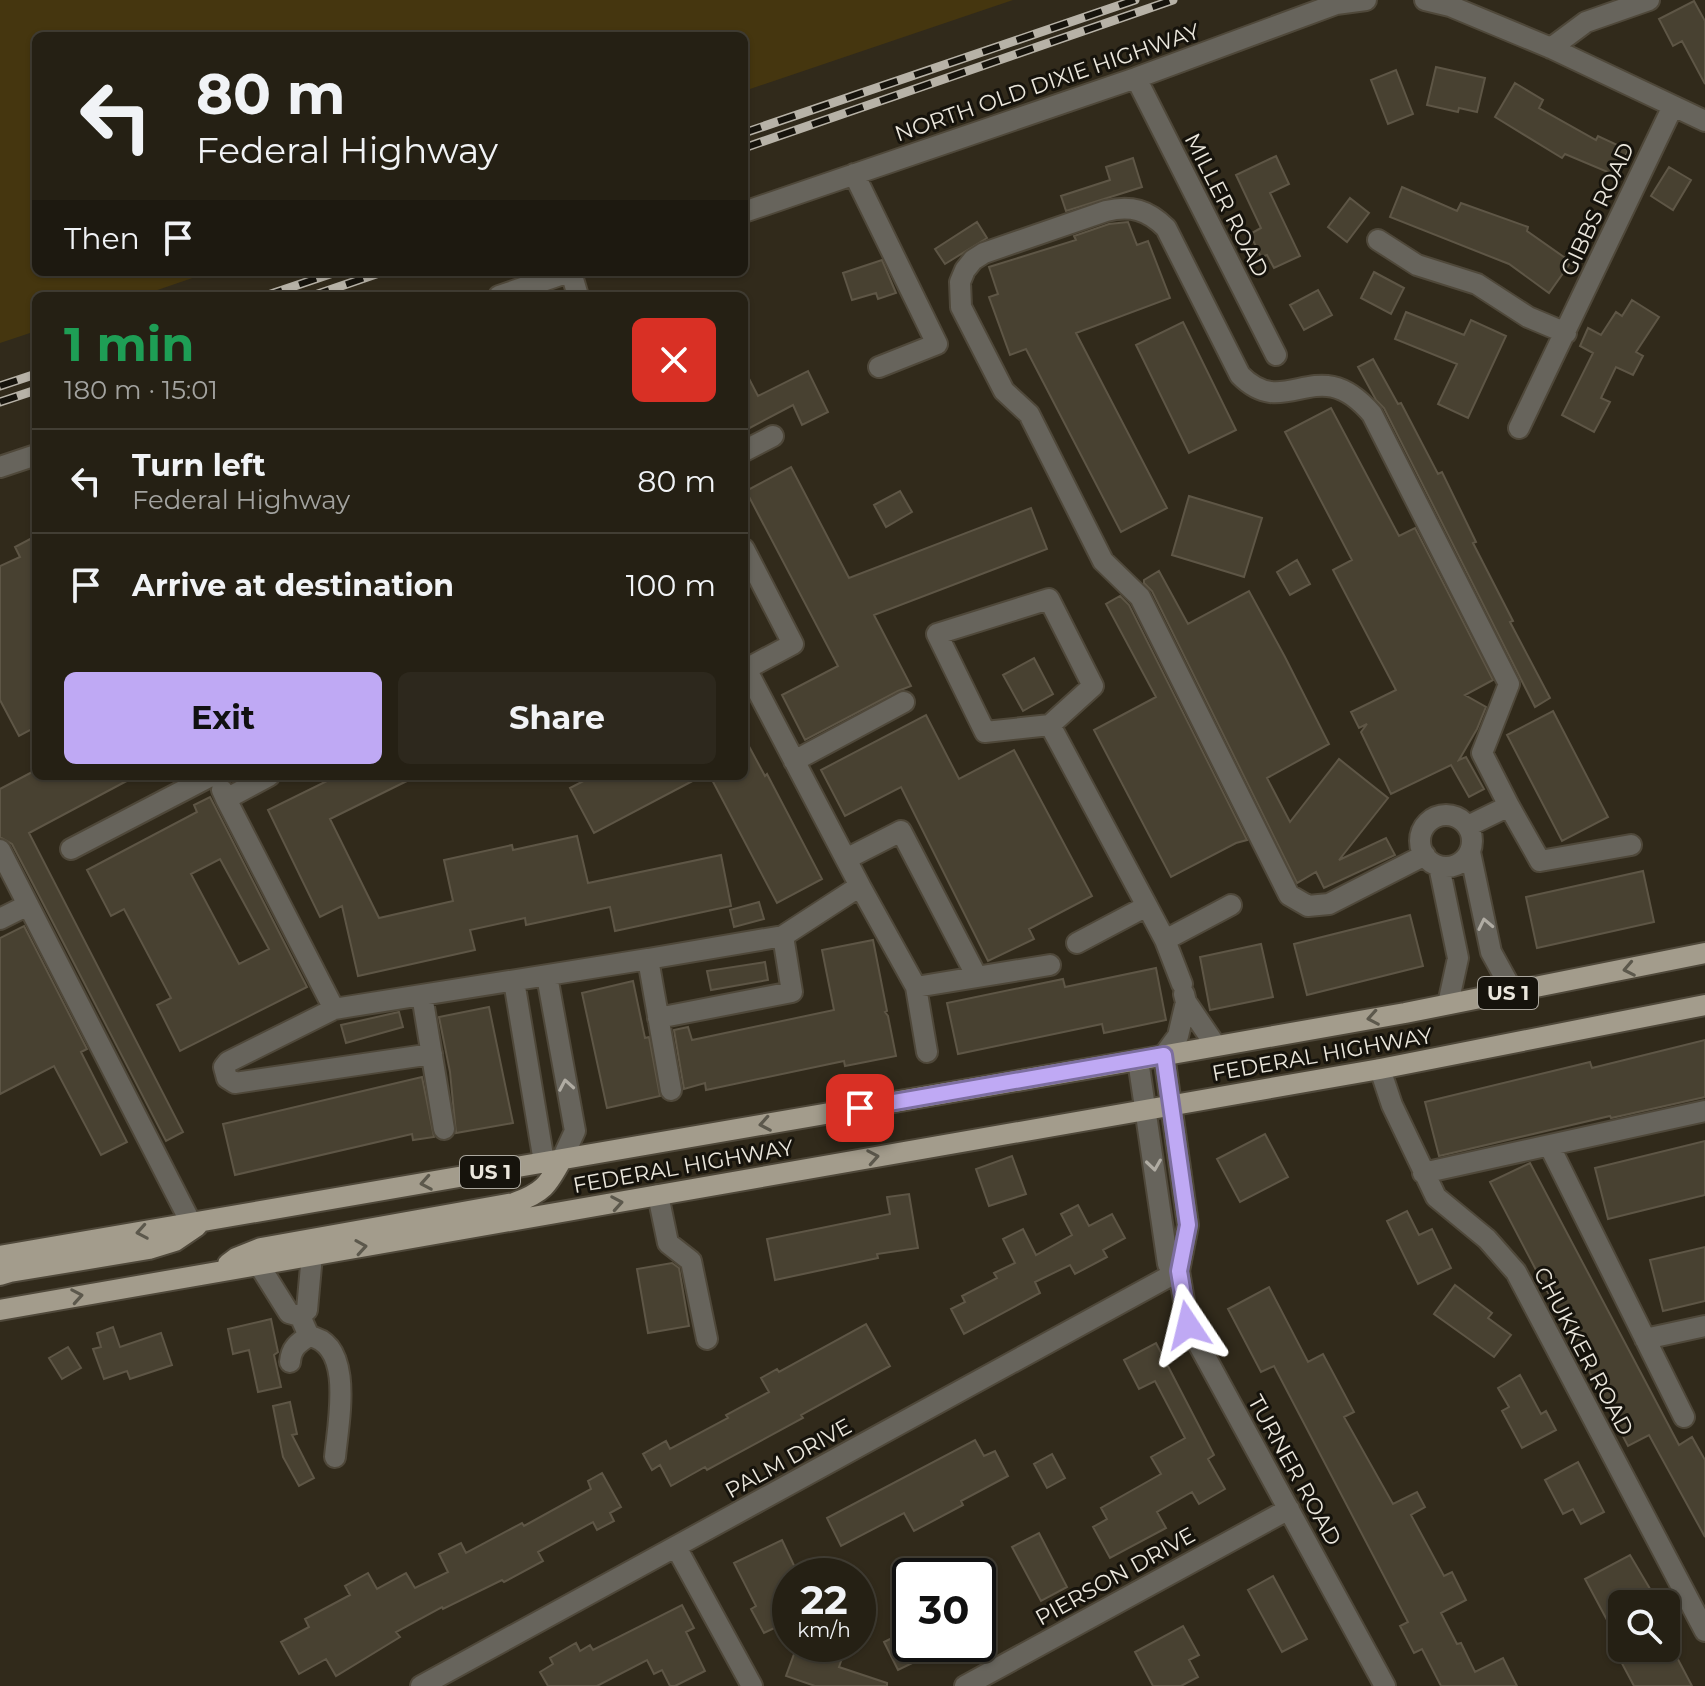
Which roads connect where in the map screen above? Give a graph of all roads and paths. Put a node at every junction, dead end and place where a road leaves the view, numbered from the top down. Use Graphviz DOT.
graph roads {
  1 [pos="1366,0"];
  2 [pos="1425,0"];
  3 [pos="1649,0"];
  4 [pos="1551,48"];
  5 [pos="1136,78"];
  6 [pos="1673,106"];
  7 [pos="1705,121"];
  8 [pos="854,174"];
  9 [pos="748,211"];
  10 [pos="1378,240"];
  11 [pos="558,276"];
  12 [pos="511,292"];
  13 [pos="1566,333"];
  14 [pos="1276,355"];
  15 [pos="879,367"];
  16 [pos="1519,428"];
  17 [pos="773,436"];
  18 [pos="748,449"];
  19 [pos="32,456"];
  20 [pos="0,467"];
  21 [pos="748,557"];
  22 [pos="748,666"];
  23 [pos="748,673"];
  24 [pos="904,702"];
  25 [pos="1050,725"];
  26 [pos="794,761"];
  27 [pos="205,780"];
  28 [pos="215,780"];
  29 [pos="262,780"];
  30 [pos="226,799"];
  31 [pos="1509,806"];
  32 [pos="1468,826"];
  33 [pos="1631,845"];
  34 [pos="71,849"];
  35 [pos="0,850"];
  36 [pos="1470,852"];
  37 [pos="846,859"];
  38 [pos="1432,860"];
  39 [pos="860,886"];
  40 [pos="28,905"];
  41 [pos="1231,905"];
  42 [pos="1147,906"];
  43 [pos="0,919"];
  44 [pos="783,936"];
  45 [pos="1165,940"];
  46 [pos="1077,943"];
  47 [pos="1705,953"];
  48 [pos="648,959"];
  49 [pos="1050,965"];
  50 [pos="547,976"];
  51 [pos="977,977"];
  52 [pos="514,981"];
  53 [pos="916,987"];
  54 [pos="1513,992"];
  55 [pos="1184,993"];
  56 [pos="422,995"];
  57 [pos="1448,1004"];
  58 [pos="1705,1005"];
  59 [pos="334,1009"];
  60 [pos="658,1018"];
  61 [pos="1216,1046"];
  62 [pos="927,1052"];
  63 [pos="432,1054"];
  64 [pos="1164,1055"];
  65 [pos="1138,1060"];
  66 [pos="1380,1069"];
  67 [pos="671,1090"];
  68 [pos="1170,1104"];
  69 [pos="1145,1109"];
  70 [pos="1705,1111"];
  71 [pos="444,1129"];
  72 [pos="1550,1147"];
  73 [pos="553,1161"];
  74 [pos="1423,1173"];
  75 [pos="658,1195"];
  76 [pos="198,1222"];
  77 [pos="312,1255"];
  78 [pos="0,1256"];
  79 [pos="259,1265"];
  80 [pos="219,1271"];
  81 [pos="1179,1271"];
  82 [pos="0,1275"];
  83 [pos="0,1310"];
  84 [pos="300,1316"];
  85 [pos="1705,1326"];
  86 [pos="309,1336"];
  87 [pos="707,1339"];
  88 [pos="1645,1339"];
  89 [pos="290,1362"];
  90 [pos="1684,1417"];
  91 [pos="335,1457"];
  92 [pos="1289,1509"];
  93 [pos="676,1547"];
  94 [pos="1705,1631"];
  95 [pos="421,1686"];
  96 [pos="752,1686"];
  97 [pos="965,1686"];
  98 [pos="1385,1686"];
  1 -- 5 [label="street, NORTH OLD DIXIE HIGHWAY"];
  2 -- 4 [label="street"];
  3 -- 4 [label="street"];
  4 -- 6 [label="street"];
  5 -- 8 [label="street, NORTH OLD DIXIE HIGHWAY"];
  5 -- 14 [label="street, MILLER ROAD"];
  6 -- 7 [label="street"];
  6 -- 13 [label="street, GIBBS ROAD"];
  8 -- 9 [label="street, NORTH OLD DIXIE HIGHWAY"];
  8 -- 15 [label="street"];
  10 -- 13 [label="street"];
  11 -- 12 [label="street"];
  13 -- 16 [label="street, GIBBS ROAD"];
  17 -- 18 [label="street"];
  19 -- 20 [label="street"];
  21 -- 22 [label="street"];
  23 -- 26 [label="street"];
  24 -- 26 [label="street"];
  25 -- 25 [label="street"];
  25 -- 42 [label="street"];
  26 -- 37 [label="street"];
  27 -- 34 [label="street"];
  28 -- 30 [label="street"];
  29 -- 30 [label="street"];
  30 -- 59 [label="street"];
  31 -- 32 [label="street"];
  31 -- 33 [label="street"];
  31 -- 38 [label="street"];
  32 -- 36 [label="street"];
  32 -- 38 [label="street"];
  35 -- 40 [label="street"];
  36 -- 38 [label="street"];
  54 -- 36 [label="street, one-way"];
  37 -- 39 [label="street"];
  37 -- 51 [label="street"];
  38 -- 57 [label="street"];
  39 -- 44 [label="street"];
  39 -- 53 [label="street"];
  40 -- 43 [label="street"];
  40 -- 76 [label="street"];
  41 -- 45 [label="street"];
  42 -- 45 [label="street"];
  42 -- 46 [label="street"];
  44 -- 48 [label="street"];
  44 -- 60 [label="street"];
  45 -- 55 [label="street"];
  47 -- 54 [label="main road, FEDERAL HIGHWAY / US 1, one-way"];
  48 -- 50 [label="street"];
  48 -- 60 [label="street"];
  49 -- 51 [label="street"];
  50 -- 52 [label="street"];
  73 -- 50 [label="street, one-way"];
  51 -- 53 [label="street"];
  52 -- 56 [label="street"];
  52 -- 73 [label="street"];
  53 -- 62 [label="street"];
  54 -- 57 [label="main road, FEDERAL HIGHWAY / US 1"];
  55 -- 61 [label="street"];
  55 -- 64 [label="street"];
  56 -- 59 [label="street"];
  56 -- 63 [label="street"];
  57 -- 61 [label="main road, FEDERAL HIGHWAY / US 1, one-way"];
  58 -- 66 [label="main road, FEDERAL HIGHWAY / US 1"];
  59 -- 63 [label="street"];
  60 -- 67 [label="street"];
  61 -- 64 [label="main road, FEDERAL HIGHWAY / US 1"];
  63 -- 71 [label="street"];
  64 -- 65 [label="main road, FEDERAL HIGHWAY / US 1"];
  64 -- 68 [label="street, TURNER ROAD"];
  65 -- 69 [label="street, TURNER ROAD"];
  65 -- 73 [label="main road, FEDERAL HIGHWAY / US 1, one-way"];
  66 -- 68 [label="main road, FEDERAL HIGHWAY / US 1"];
  66 -- 74 [label="street, CHUKKER ROAD"];
  68 -- 69 [label="main road, FEDERAL HIGHWAY / US 1"];
  68 -- 81 [label="street, TURNER ROAD"];
  75 -- 69 [label="main road, FEDERAL HIGHWAY / US 1, one-way"];
  69 -- 81 [label="street, TURNER ROAD, one-way"];
  70 -- 72 [label="street"];
  72 -- 74 [label="street"];
  72 -- 88 [label="street"];
  73 -- 76 [label="main road, FEDERAL HIGHWAY / US 1, one-way"];
  73 -- 80 [label="main road"];
  74 -- 94 [label="street, CHUKKER ROAD"];
  77 -- 75 [label="main road, FEDERAL HIGHWAY / US 1, one-way"];
  75 -- 87 [label="street"];
  76 -- 78 [label="main road, FEDERAL HIGHWAY / US 1, one-way"];
  76 -- 82 [label="main road"];
  77 -- 79 [label="main road, FEDERAL HIGHWAY / US 1"];
  77 -- 84 [label="street"];
  79 -- 80 [label="main road, FEDERAL HIGHWAY / US 1"];
  79 -- 84 [label="street"];
  83 -- 80 [label="main road, FEDERAL HIGHWAY / US 1, one-way"];
  81 -- 92 [label="street, TURNER ROAD"];
  81 -- 93 [label="street, PALM DRIVE"];
  84 -- 86 [label="street"];
  85 -- 88 [label="street"];
  86 -- 89 [label="street"];
  86 -- 91 [label="street"];
  88 -- 90 [label="street"];
  92 -- 97 [label="street, PIERSON DRIVE"];
  92 -- 98 [label="street, TURNER ROAD"];
  93 -- 95 [label="street, PALM DRIVE"];
  93 -- 96 [label="street"];
}
